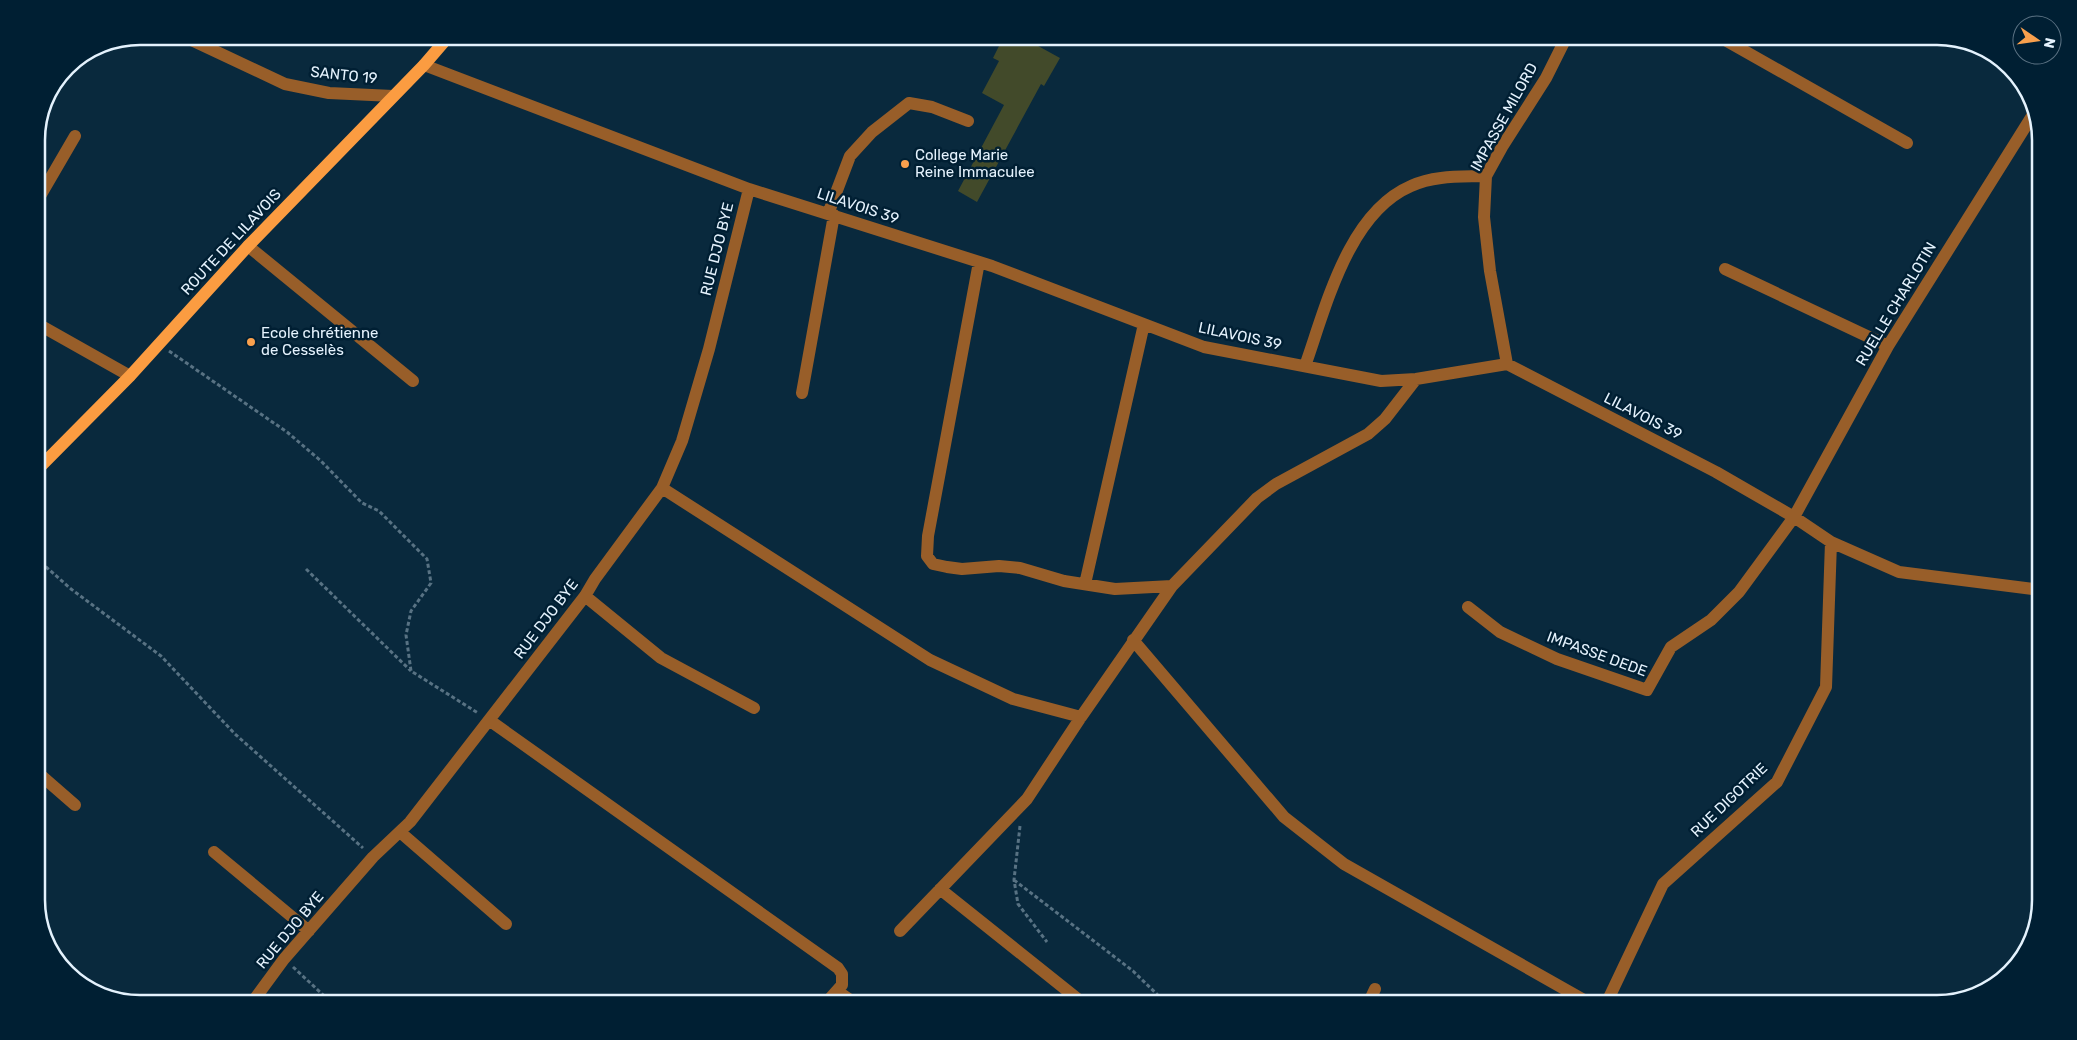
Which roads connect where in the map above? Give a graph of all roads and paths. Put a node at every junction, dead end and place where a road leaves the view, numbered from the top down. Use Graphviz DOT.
graph roads {
  1 [pos="202,45"];
  2 [pos="441,45"];
  3 [pos="1562,45"];
  4 [pos="1734,45"];
  5 [pos="424,65"];
  6 [pos="393,96"];
  7 [pos="968,120"];
  8 [pos="2030,120"];
  9 [pos="76,136"];
  10 [pos="1907,143"];
  11 [pos="1486,176"];
  12 [pos="45,188"];
  13 [pos="749,189"];
  14 [pos="831,215"];
  15 [pos="248,246"];
  16 [pos="979,262"];
  17 [pos="1725,269"];
  18 [pos="1144,324"];
  19 [pos="45,328"];
  20 [pos="158,344"];
  21 [pos="1888,346"];
  22 [pos="1507,364"];
  23 [pos="1305,366"];
  24 [pos="130,376"];
  25 [pos="1416,379"];
  26 [pos="413,381"];
  27 [pos="802,393"];
  28 [pos="45,462"];
  29 [pos="662,488"];
  30 [pos="1794,517"];
  31 [pos="1831,542"];
  32 [pos="45,566"];
  33 [pos="306,569"];
  34 [pos="1085,584"];
  35 [pos="1172,586"];
  36 [pos="2032,589"];
  37 [pos="585,596"];
  38 [pos="1468,607"];
  39 [pos="1133,640"];
  40 [pos="411,671"];
  41 [pos="754,708"];
  42 [pos="1081,717"];
  43 [pos="489,720"];
  44 [pos="45,779"];
  45 [pos="75,804"];
  46 [pos="1020,822"];
  47 [pos="400,832"];
  48 [pos="214,852"];
  49 [pos="373,857"];
  50 [pos="1014,880"];
  51 [pos="940,889"];
  52 [pos="506,924"];
  53 [pos="309,931"];
  54 [pos="900,931"];
  55 [pos="1047,942"];
  56 [pos="284,959"];
  57 [pos="1375,989"];
  58 [pos="837,991"];
  59 [pos="258,995"];
  60 [pos="323,995"];
  61 [pos="833,995"];
  62 [pos="843,995"];
  63 [pos="1073,995"];
  64 [pos="1158,995"];
  65 [pos="1372,995"];
  66 [pos="1575,995"];
  67 [pos="1610,995"];
  1 -- 6 [label="street, SANTO 19"];
  2 -- 5 [label="main road, ROUTE DE LILAVOIS"];
  3 -- 11 [label="street, IMPASSE MILORD"];
  4 -- 10 [label="street"];
  5 -- 6 [label="main road, ROUTE DE LILAVOIS"];
  5 -- 13 [label="street, LILAVOIS 39"];
  6 -- 15 [label="main road, ROUTE DE LILAVOIS"];
  7 -- 14 [label="street"];
  8 -- 21 [label="street, RUELLE CHARLOTIN"];
  9 -- 12 [label="street"];
  11 -- 22 [label="street, IMPASSE MILORD"];
  11 -- 23 [label="street"];
  13 -- 14 [label="street, LILAVOIS 39"];
  13 -- 29 [label="street, RUE DJO BYE"];
  14 -- 16 [label="street, LILAVOIS 39"];
  14 -- 27 [label="street"];
  15 -- 20 [label="main road, ROUTE DE LILAVOIS"];
  15 -- 26 [label="street"];
  16 -- 18 [label="street, LILAVOIS 39"];
  16 -- 34 [label="street"];
  17 -- 21 [label="street"];
  18 -- 23 [label="street, LILAVOIS 39"];
  18 -- 34 [label="street"];
  19 -- 24 [label="street"];
  20 -- 24 [label="main road, ROUTE DE LILAVOIS"];
  20 -- 40 [label="path"];
  21 -- 30 [label="street, RUELLE CHARLOTIN"];
  22 -- 25 [label="street, LILAVOIS 39"];
  22 -- 30 [label="street, LILAVOIS 39"];
  23 -- 25 [label="street, LILAVOIS 39"];
  24 -- 28 [label="main road, ROUTE DE LILAVOIS"];
  25 -- 35 [label="street"];
  29 -- 37 [label="street, RUE DJO BYE"];
  29 -- 42 [label="street"];
  30 -- 31 [label="street, LILAVOIS 39"];
  30 -- 38 [label="street, IMPASSE DEDE"];
  31 -- 36 [label="street, LILAVOIS 39"];
  31 -- 67 [label="street, RUE DIGOTRIE"];
  32 -- 49 [label="path"];
  33 -- 40 [label="path"];
  34 -- 35 [label="street"];
  35 -- 39 [label="street"];
  37 -- 41 [label="street"];
  37 -- 43 [label="street, RUE DJO BYE"];
  39 -- 42 [label="street"];
  39 -- 66 [label="street"];
  40 -- 43 [label="path"];
  42 -- 51 [label="street"];
  43 -- 47 [label="street, RUE DJO BYE"];
  43 -- 58 [label="street"];
  44 -- 45 [label="street"];
  46 -- 50 [label="path"];
  47 -- 49 [label="street, RUE DJO BYE"];
  47 -- 52 [label="street"];
  48 -- 53 [label="street"];
  49 -- 53 [label="street, RUE DJO BYE"];
  50 -- 55 [label="path"];
  50 -- 64 [label="path"];
  51 -- 54 [label="street"];
  51 -- 63 [label="street"];
  53 -- 56 [label="street, RUE DJO BYE"];
  56 -- 59 [label="street, RUE DJO BYE"];
  56 -- 60 [label="path"];
  57 -- 65 [label="street"];
  58 -- 61 [label="street"];
  58 -- 62 [label="street"];
}
